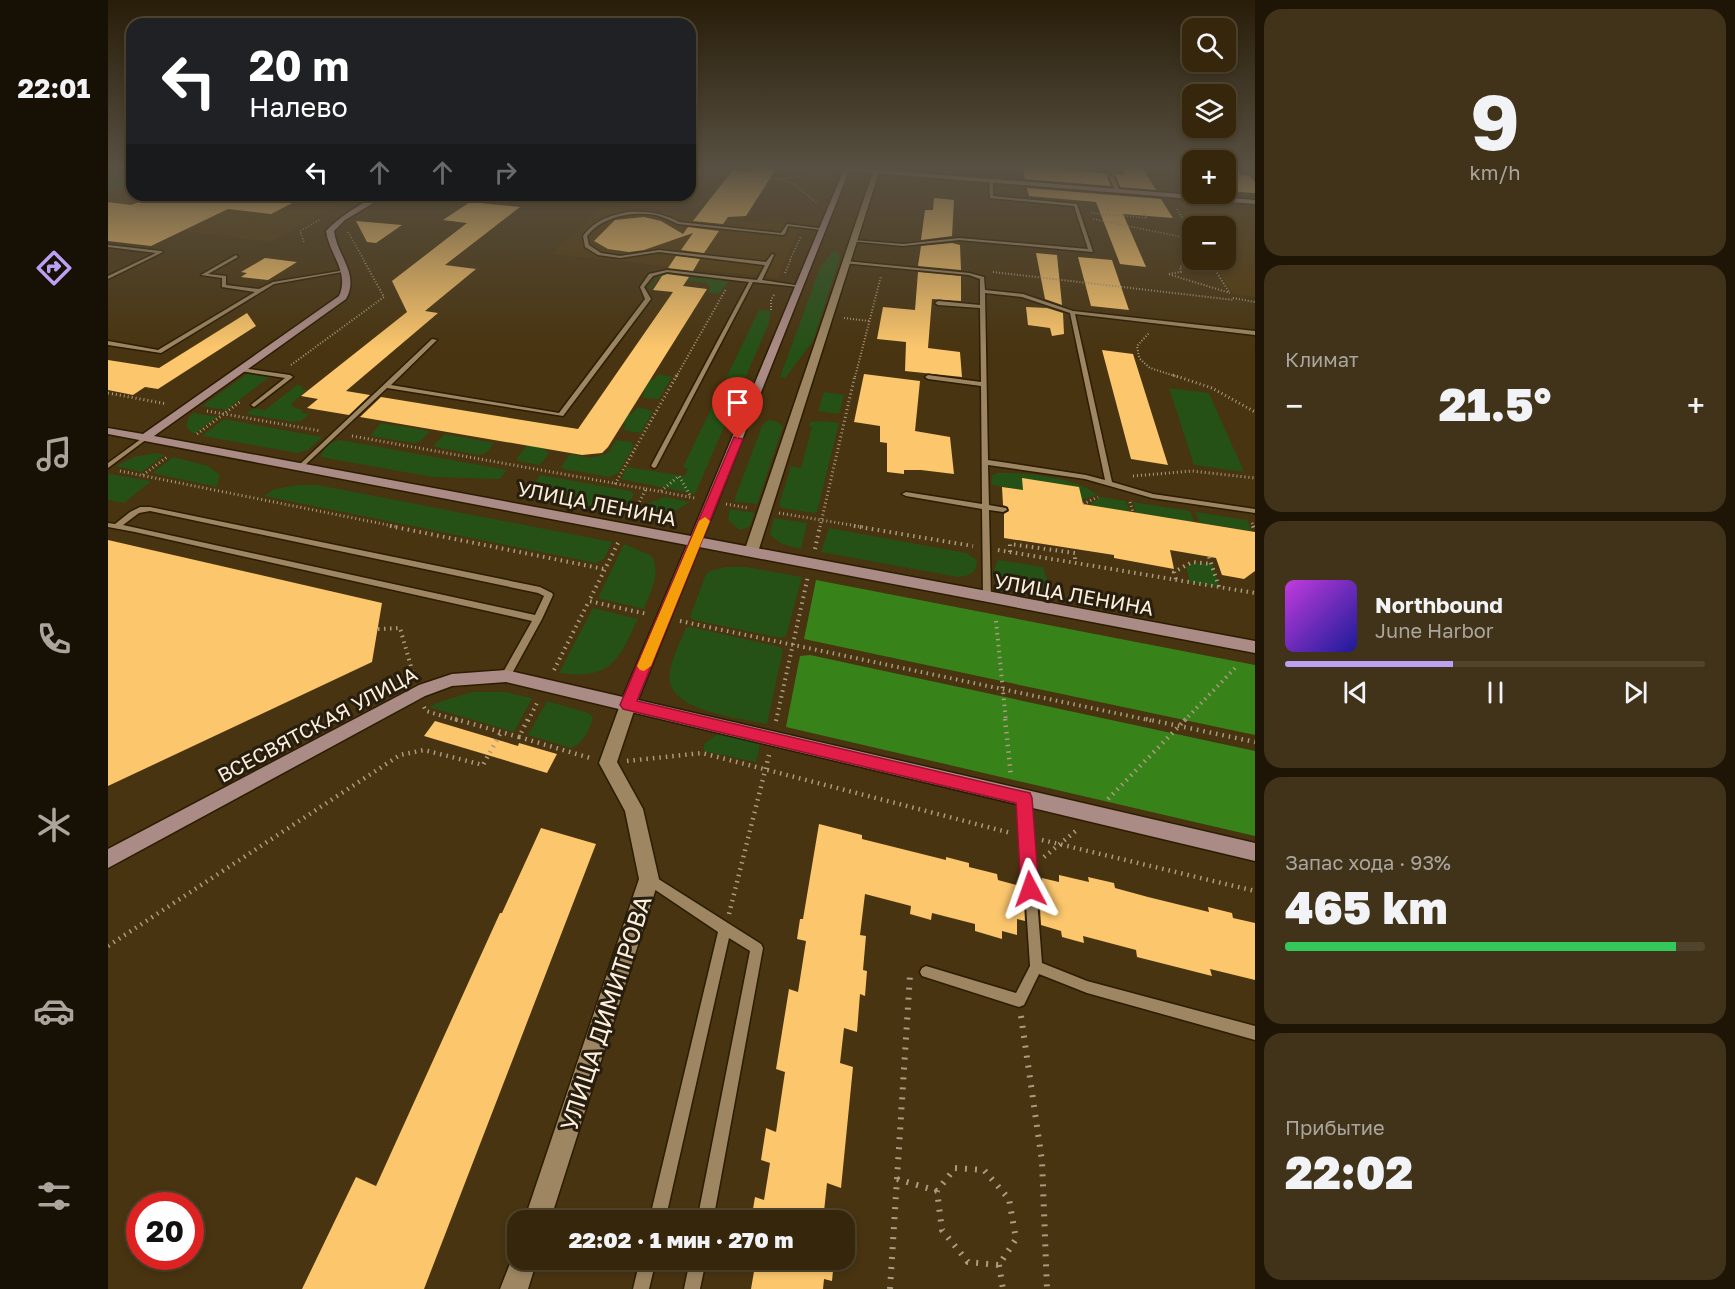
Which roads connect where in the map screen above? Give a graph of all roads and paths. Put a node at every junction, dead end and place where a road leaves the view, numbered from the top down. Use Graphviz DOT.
graph roads {
  1 [pos="332,229"];
  2 [pos="590,229"];
  3 [pos="737,229"];
  4 [pos="785,229"];
  5 [pos="805,229"];
  6 [pos="823,229"];
  7 [pos="856,229"];
  8 [pos="1084,229"];
  9 [pos="1150,229"];
  10 [pos="1182,237"];
  11 [pos="852,241"];
  12 [pos="108,246"];
  13 [pos="772,255"];
  14 [pos="236,256"];
  15 [pos="845,262"];
  16 [pos="768,264"];
  17 [pos="884,265"];
  18 [pos="1182,266"];
  19 [pos="1215,270"];
  20 [pos="346,271"];
  21 [pos="991,272"];
  22 [pos="108,278"];
  23 [pos="732,278"];
  24 [pos="752,280"];
  25 [pos="759,281"];
  26 [pos="779,284"];
  27 [pos="799,286"];
  28 [pos="260,291"];
  29 [pos="983,291"];
  30 [pos="1230,293"];
  31 [pos="1234,300"];
  32 [pos="1255,302"];
  33 [pos="938,303"];
  34 [pos="981,307"];
  35 [pos="771,310"];
  36 [pos="1072,312"];
  37 [pos="1176,324"];
  38 [pos="1255,333"];
  39 [pos="434,340"];
  40 [pos="108,344"];
  41 [pos="242,370"];
  42 [pos="928,377"];
  43 [pos="982,384"];
  44 [pos="386,386"];
  45 [pos="254,405"];
  46 [pos="1255,412"];
  47 [pos="108,431"];
  48 [pos="145,438"];
  49 [pos="985,462"];
  50 [pos="108,466"];
  51 [pos="654,466"];
  52 [pos="300,467"];
  53 [pos="120,471"];
  54 [pos="1106,471"];
  55 [pos="1255,478"];
  56 [pos="615,484"];
  57 [pos="1109,484"];
  58 [pos="646,489"];
  59 [pos="661,492"];
  60 [pos="906,494"];
  61 [pos="1098,495"];
  62 [pos="691,497"];
  63 [pos="713,501"];
  64 [pos="1130,501"];
  65 [pos="1083,504"];
  66 [pos="984,507"];
  67 [pos="1003,510"];
  68 [pos="765,511"];
  69 [pos="1255,511"];
  70 [pos="1133,512"];
  71 [pos="822,520"];
  72 [pos="1247,520"];
  73 [pos="1255,521"];
  74 [pos="108,525"];
  75 [pos="118,525"];
  76 [pos="696,542"];
  77 [pos="986,548"];
  78 [pos="750,552"];
  79 [pos="1010,552"];
  80 [pos="1209,557"];
  81 [pos="1075,563"];
  82 [pos="811,564"];
  83 [pos="1212,564"];
  84 [pos="604,569"];
  85 [pos="1176,579"];
  86 [pos="1220,587"];
  87 [pos="1255,593"];
  88 [pos="987,598"];
  89 [pos="538,619"];
  90 [pos="996,621"];
  91 [pos="1255,647"];
  92 [pos="1236,667"];
  93 [pos="506,676"];
  94 [pos="628,705"];
  95 [pos="501,732"];
  96 [pos="519,737"];
  97 [pos="772,739"];
  98 [pos="608,763"];
  99 [pos="766,770"];
  100 [pos="1018,796"];
  101 [pos="1094,814"];
  102 [pos="1020,835"];
  103 [pos="1061,845"];
  104 [pos="1255,852"];
  105 [pos="108,859"];
  106 [pos="1028,868"];
  107 [pos="649,879"];
  108 [pos="1255,891"];
  109 [pos="725,929"];
  110 [pos="108,946"];
  111 [pos="1036,967"];
  112 [pos="926,972"];
  113 [pos="1019,1000"];
  114 [pos="1255,1033"];
  115 [pos="897,1179"];
  116 [pos="938,1191"];
  117 [pos="541,1210"];
  118 [pos="660,1210"];
  119 [pos="707,1210"];
  120 [pos="999,1265"];
  121 [pos="521,1270"];
  122 [pos="646,1270"];
  123 [pos="696,1270"];
  124 [pos="514,1289"];
  125 [pos="641,1289"];
  126 [pos="692,1289"];
  127 [pos="890,1289"];
  128 [pos="1003,1289"];
  129 [pos="1047,1289"];
  1 -- 20 [label="main road"];
  2 -- 16 [label="lane"];
  3 -- 4 [label="lane"];
  5 -- 26 [label="path"];
  6 -- 27 [label="main road"];
  7 -- 11 [label="street"];
  8 -- 11 [label="lane"];
  9 -- 10 [label="path"];
  11 -- 15 [label="street"];
  12 -- 22 [label="lane"];
  13 -- 16 [label="lane"];
  14 -- 28 [label="lane"];
  15 -- 17 [label="lane"];
  15 -- 68 [label="street"];
  16 -- 25 [label="lane"];
  17 -- 29 [label="lane"];
  17 -- 71 [label="path"];
  18 -- 30 [label="path"];
  19 -- 30 [label="path"];
  20 -- 28 [label="lane"];
  20 -- 41 [label="main road"];
  21 -- 31 [label="path"];
  23 -- 24 [label="lane"];
  23 -- 44 [label="lane"];
  23 -- 56 [label="path"];
  24 -- 25 [label="lane"];
  24 -- 51 [label="lane"];
  25 -- 26 [label="lane"];
  26 -- 27 [label="lane"];
  26 -- 35 [label="path"];
  27 -- 63 [label="main road"];
  28 -- 40 [label="lane"];
  29 -- 34 [label="lane"];
  29 -- 36 [label="lane"];
  30 -- 31 [label="path"];
  31 -- 32 [label="path"];
  33 -- 34 [label="lane"];
  34 -- 43 [label="lane"];
  36 -- 37 [label="lane"];
  36 -- 54 [label="lane"];
  37 -- 38 [label="lane"];
  37 -- 46 [label="path"];
  39 -- 44 [label="lane"];
  41 -- 45 [label="lane"];
  41 -- 48 [label="main road"];
  42 -- 43 [label="lane"];
  43 -- 49 [label="lane"];
  44 -- 52 [label="lane"];
  47 -- 48 [label="main road, УЛИЦА ЛЕНИНА"];
  48 -- 50 [label="lane"];
  48 -- 52 [label="main road, УЛИЦА ЛЕНИНА"];
  49 -- 57 [label="lane"];
  49 -- 66 [label="lane"];
  52 -- 76 [label="main road, УЛИЦА ЛЕНИНА"];
  53 -- 84 [label="path"];
  54 -- 55 [label="path"];
  54 -- 57 [label="lane"];
  57 -- 69 [label="lane"];
  58 -- 59 [label="path"];
  59 -- 62 [label="path"];
  59 -- 62 [label="path"];
  60 -- 66 [label="lane"];
  61 -- 65 [label="path"];
  62 -- 63 [label="path"];
  63 -- 68 [label="path"];
  63 -- 76 [label="main road"];
  64 -- 70 [label="path"];
  66 -- 67 [label="lane"];
  66 -- 77 [label="lane"];
  68 -- 71 [label="path"];
  68 -- 78 [label="street"];
  71 -- 77 [label="path"];
  71 -- 82 [label="path"];
  72 -- 73 [label="path"];
  74 -- 75 [label="lane"];
  75 -- 89 [label="lane"];
  75 -- 89 [label="lane"];
  76 -- 78 [label="main road, УЛИЦА ЛЕНИНА"];
  76 -- 94 [label="main road"];
  77 -- 79 [label="path"];
  77 -- 88 [label="lane"];
  78 -- 82 [label="main road, УЛИЦА ЛЕНИНА"];
  79 -- 81 [label="path"];
  79 -- 81 [label="path"];
  80 -- 83 [label="path"];
  81 -- 85 [label="path"];
  82 -- 88 [label="main road, УЛИЦА ЛЕНИНА"];
  82 -- 97 [label="path"];
  83 -- 85 [label="path"];
  83 -- 86 [label="path"];
  85 -- 86 [label="path"];
  86 -- 87 [label="path"];
  88 -- 91 [label="main road, УЛИЦА ЛЕНИНА"];
  89 -- 93 [label="lane"];
  90 -- 100 [label="path"];
  92 -- 101 [label="path"];
  93 -- 94 [label="main road, ВСЕСВЯТСКАЯ УЛИЦА"];
  93 -- 105 [label="main road, ВСЕСВЯТСКАЯ УЛИЦА"];
  94 -- 97 [label="main road, ВСЕСВЯТСКАЯ УЛИЦА"];
  94 -- 98 [label="street"];
  95 -- 110 [label="path"];
  96 -- 98 [label="path"];
  97 -- 99 [label="path"];
  97 -- 100 [label="main road, ВСЕСВЯТСКАЯ УЛИЦА"];
  98 -- 99 [label="path"];
  98 -- 107 [label="street, УЛИЦА ДИМИТРОВА"];
  99 -- 102 [label="path"];
  99 -- 109 [label="path"];
  100 -- 101 [label="main road, ВСЕСВЯТСКАЯ УЛИЦА"];
  100 -- 102 [label="lane"];
  100 -- 102 [label="path"];
  101 -- 103 [label="path"];
  101 -- 104 [label="main road, ВСЕСВЯТСКАЯ УЛИЦА"];
  102 -- 103 [label="path"];
  102 -- 106 [label="lane"];
  103 -- 106 [label="path"];
  103 -- 108 [label="path"];
  106 -- 111 [label="lane"];
  107 -- 109 [label="lane"];
  107 -- 117 [label="street, УЛИЦА ДИМИТРОВА"];
  109 -- 118 [label="lane"];
  109 -- 119 [label="lane"];
  111 -- 113 [label="lane"];
  111 -- 114 [label="lane"];
  112 -- 113 [label="lane"];
  112 -- 115 [label="path"];
  113 -- 129 [label="path"];
  115 -- 116 [label="path"];
  115 -- 127 [label="path"];
  116 -- 120 [label="path"];
  116 -- 120 [label="path"];
  120 -- 128 [label="path"];
  121 -- 124 [label="street"];
  122 -- 125 [label="lane"];
  123 -- 126 [label="lane"];
}
